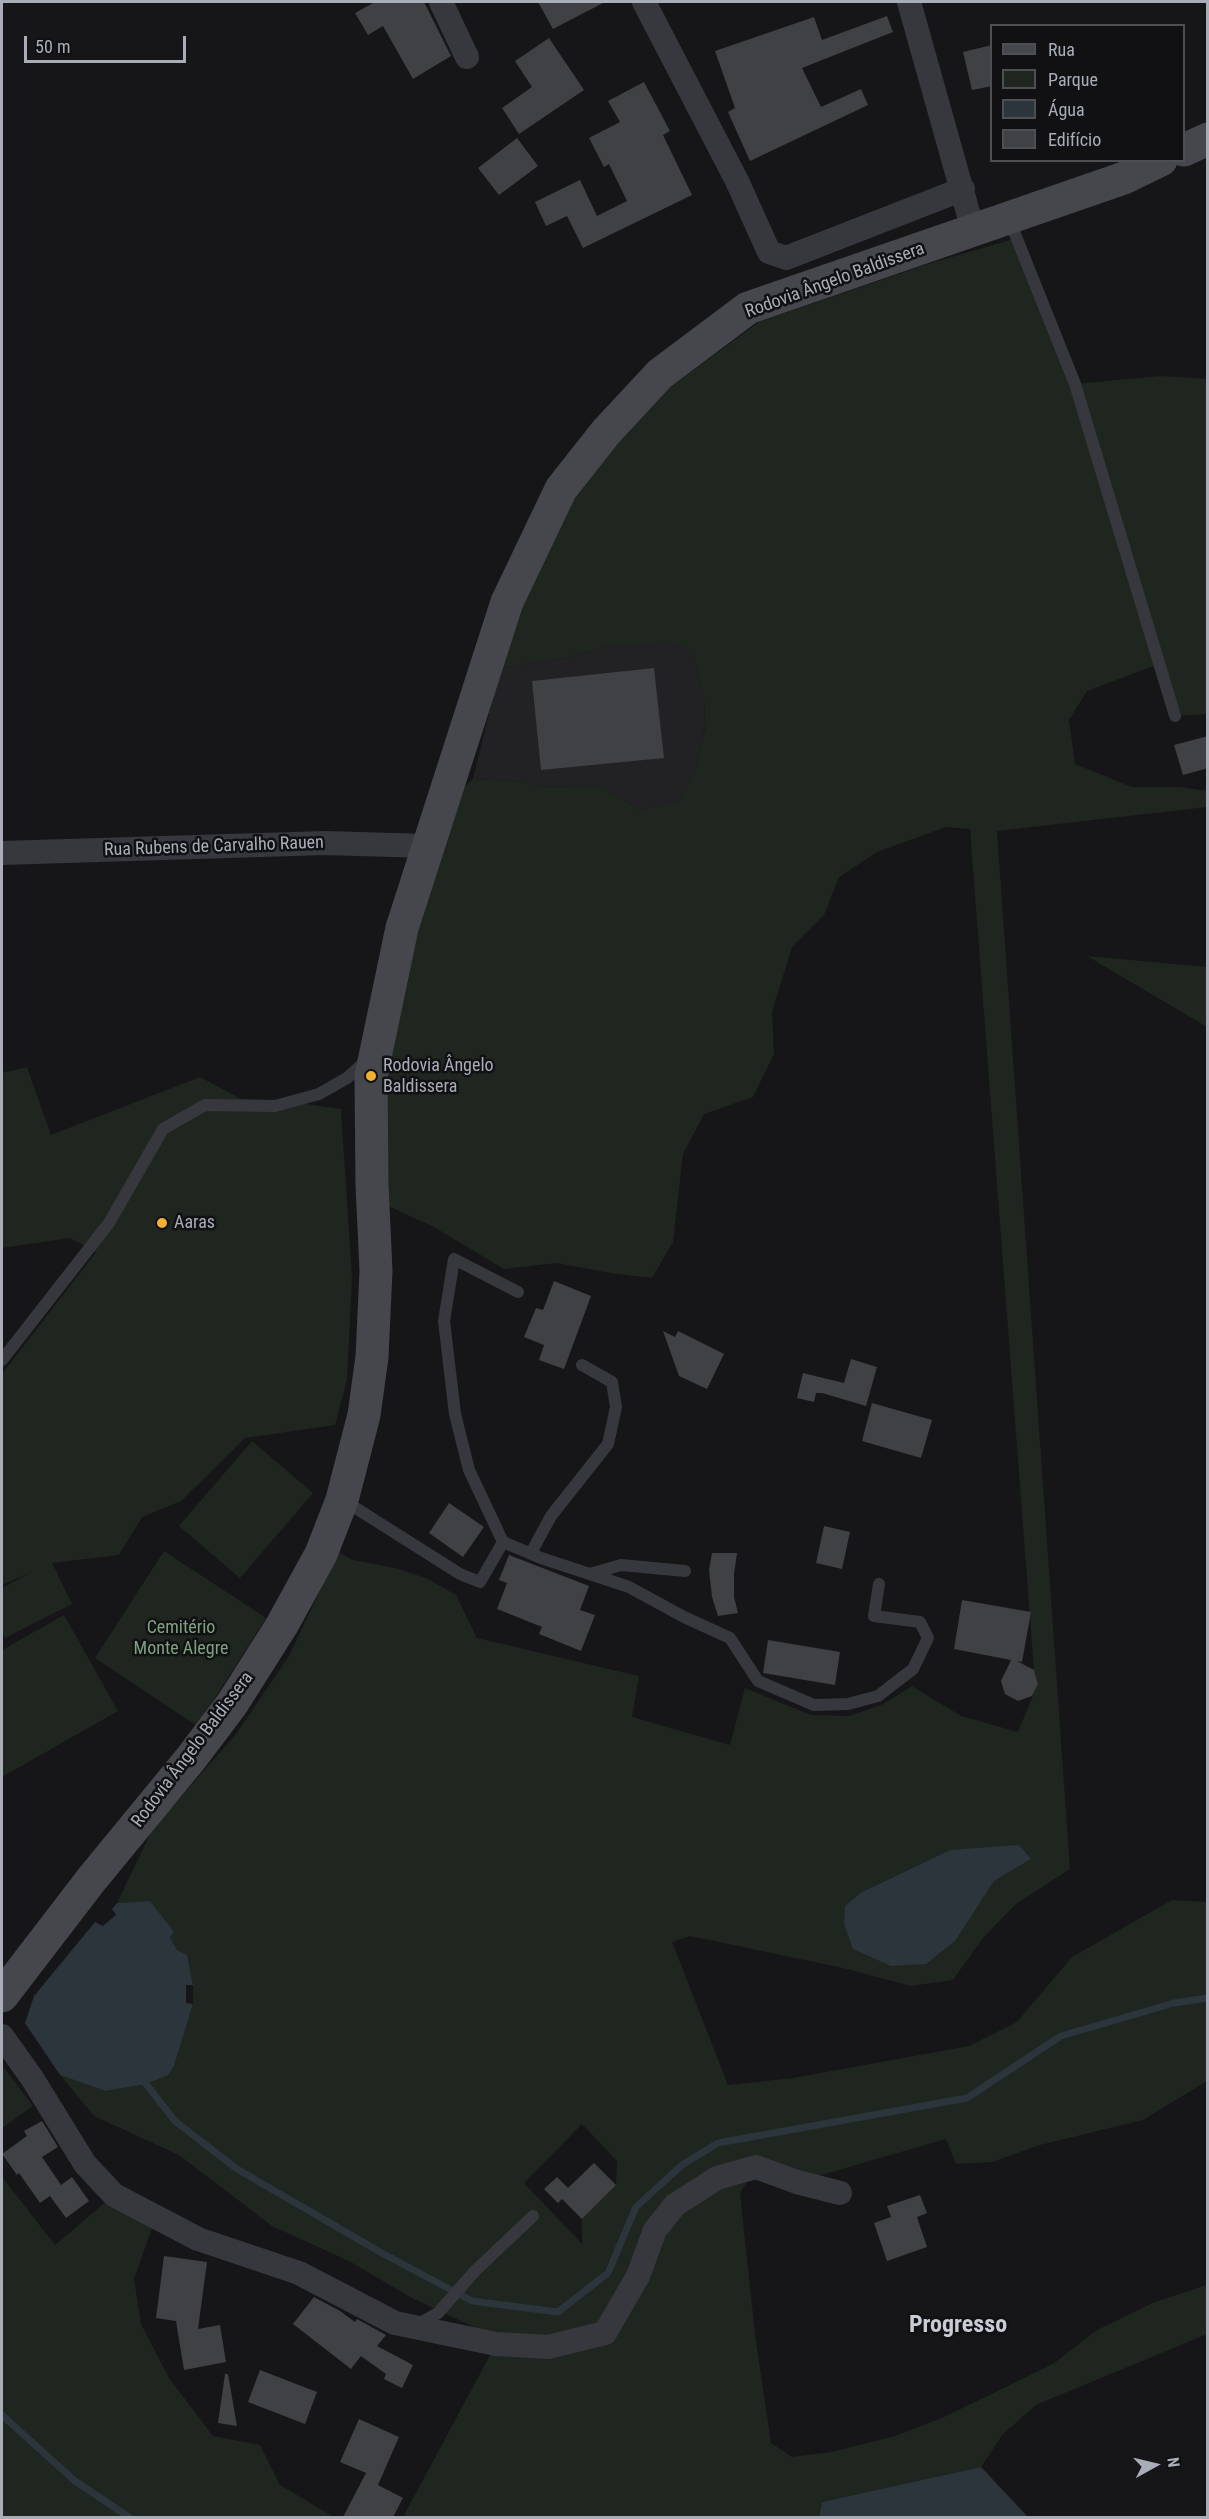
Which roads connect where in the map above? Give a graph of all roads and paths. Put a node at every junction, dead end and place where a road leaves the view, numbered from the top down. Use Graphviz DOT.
graph roads {
  1 [pos="441,2"];
  2 [pos="644,2"];
  3 [pos="909,2"];
  4 [pos="467,57"];
  5 [pos="1208,139"];
  6 [pos="1185,150"];
  7 [pos="1157,162"];
  8 [pos="963,189"];
  9 [pos="1009,218"];
  10 [pos="973,230"];
  11 [pos="1174,716"];
  12 [pos="427,846"];
  13 [pos="2,853"];
  14 [pos="376,1051"];
  15 [pos="518,1292"];
  16 [pos="2,1360"];
  17 [pos="582,1365"];
  18 [pos="342,1500"];
  19 [pos="503,1542"];
  20 [pos="531,1553"];
  21 [pos="685,1571"];
  22 [pos="590,1574"];
  23 [pos="879,1584"];
  24 [pos="2,1996"];
  25 [pos="2,2036"];
  26 [pos="840,2193"];
  27 [pos="533,2216"];
  28 [pos="413,2326"];
  1 -- 4 [label="street"];
  2 -- 8 [label="street"];
  3 -- 8 [label="street"];
  5 -- 6 [label="street"];
  7 -- 9 [label="street, Rodovia Ângelo Baldissera"];
  8 -- 10 [label="street"];
  9 -- 10 [label="street, Rodovia Ângelo Baldissera"];
  9 -- 11 [label="lane"];
  10 -- 12 [label="street, Rodovia Ângelo Baldissera"];
  12 -- 13 [label="street, Rua Rubens de Carvalho Rauen"];
  12 -- 14 [label="street, Rodovia Ângelo Baldissera"];
  14 -- 16 [label="lane"];
  14 -- 18 [label="street, Rodovia Ângelo Baldissera"];
  15 -- 19 [label="lane"];
  17 -- 20 [label="lane"];
  18 -- 19 [label="lane"];
  18 -- 24 [label="street, Rodovia Ângelo Baldissera"];
  19 -- 20 [label="lane"];
  20 -- 22 [label="lane"];
  21 -- 22 [label="lane"];
  22 -- 23 [label="lane"];
  25 -- 28 [label="street"];
  26 -- 28 [label="street"];
  27 -- 28 [label="lane"];
}
